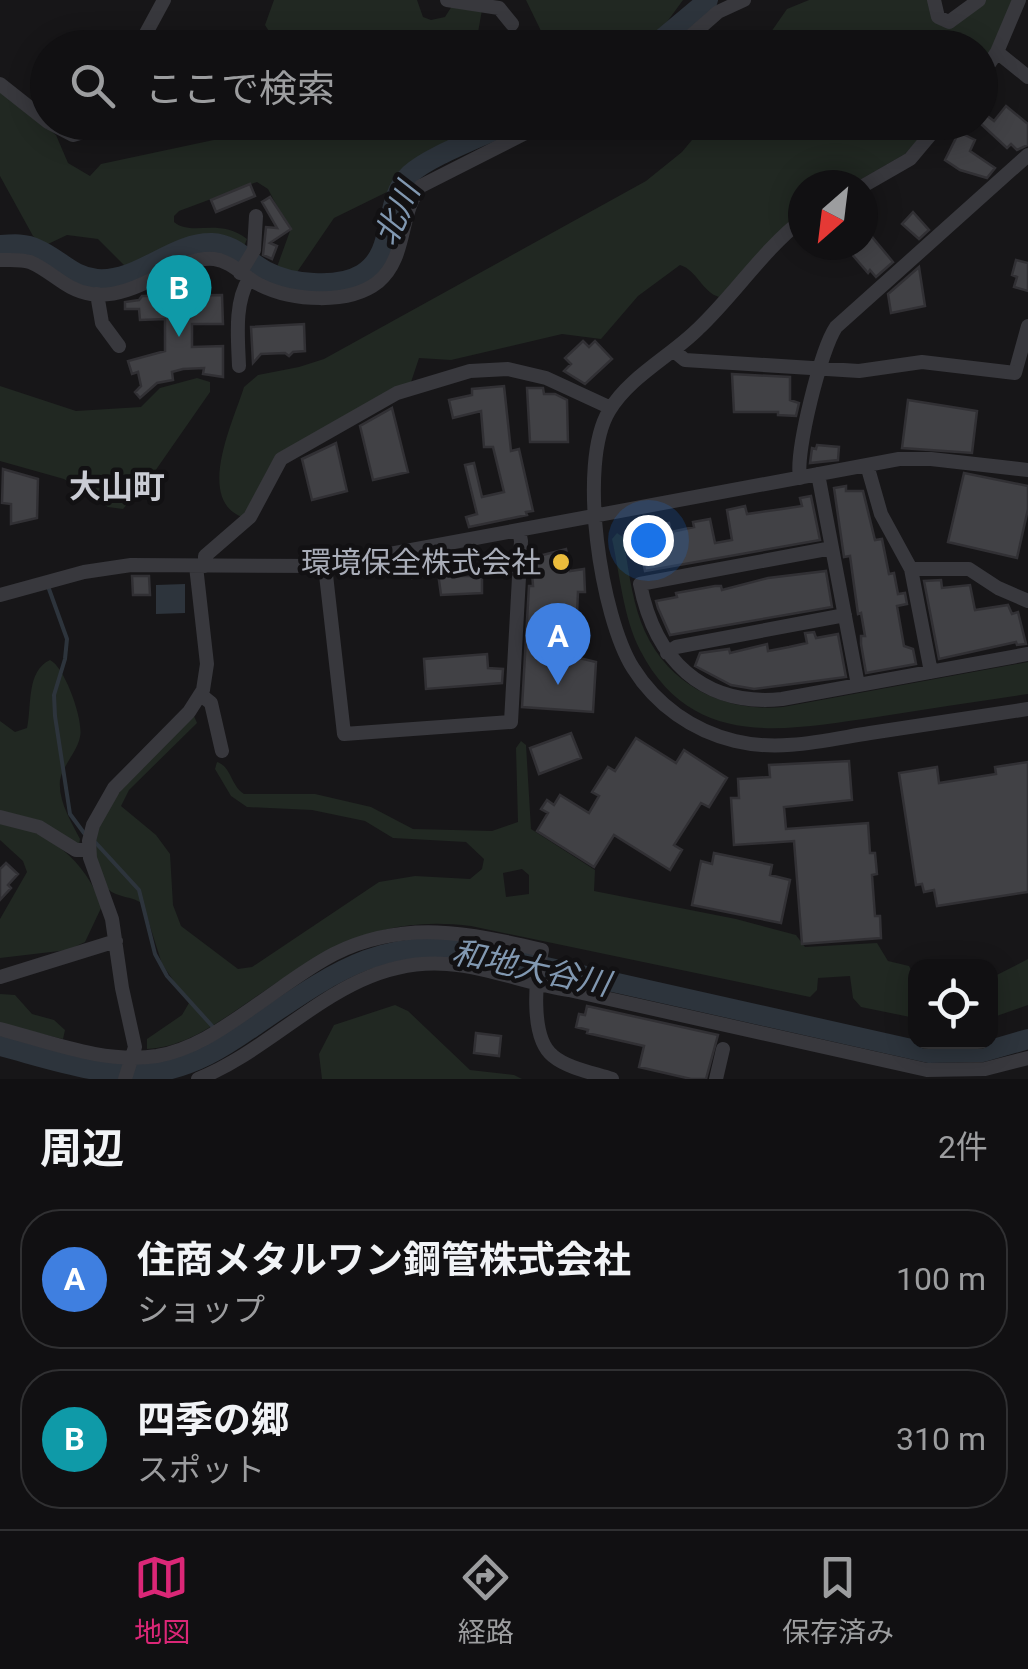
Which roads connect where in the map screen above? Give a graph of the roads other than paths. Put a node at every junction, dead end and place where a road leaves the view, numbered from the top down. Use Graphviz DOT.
graph roads {
  1 [pos="164,0"];
  2 [pos="447,0"];
  3 [pos="744,0"];
  4 [pos="934,0"];
  5 [pos="979,0"];
  6 [pos="1019,0"];
  7 [pos="502,4"];
  8 [pos="512,24"];
  9 [pos="148,30"];
  10 [pos="698,30"];
  11 [pos="998,52"];
  12 [pos="1028,77"];
  13 [pos="0,84"];
  14 [pos="30,108"];
  15 [pos="512,140"];
  16 [pos="926,140"];
  17 [pos="1028,154"];
  18 [pos="878,177"];
  19 [pos="256,216"];
  20 [pos="788,235"];
  21 [pos="0,260"];
  22 [pos="244,273"];
  23 [pos="97,294"];
  24 [pos="1028,326"];
  25 [pos="119,346"];
  26 [pos="674,350"];
  27 [pos="239,366"];
  28 [pos="819,368"];
  29 [pos="611,408"];
  30 [pos="867,465"];
  31 [pos="1028,470"];
  32 [pos="818,474"];
  33 [pos="800,478"];
  34 [pos="594,516"];
  35 [pos="520,530"];
  36 [pos="832,548"];
  37 [pos="200,566"];
  38 [pos="325,566"];
  39 [pos="911,569"];
  40 [pos="0,595"];
  41 [pos="1028,601"];
  42 [pos="845,616"];
  43 [pos="667,653"];
  44 [pos="1028,654"];
  45 [pos="931,672"];
  46 [pos="858,685"];
  47 [pos="201,695"];
  48 [pos="1028,710"];
  49 [pos="222,751"];
  50 [pos="0,816"];
  51 [pos="89,850"];
  52 [pos="116,941"];
  53 [pos="0,977"];
  54 [pos="535,982"];
  55 [pos="0,1029"];
  56 [pos="722,1050"];
  57 [pos="134,1058"];
  58 [pos="1028,1058"];
  59 [pos="125,1079"];
  60 [pos="198,1079"];
  61 [pos="612,1079"];
  62 [pos="716,1079"];
  1 -- 9 [label="street"];
  2 -- 7 [label="street"];
  3 -- 10 [label="street"];
  4 -- 5 [label="street"];
  6 -- 11 [label="street"];
  7 -- 8 [label="street"];
  11 -- 12 [label="street"];
  13 -- 14 [label="street"];
  15 -- 22 [label="street"];
  16 -- 18 [label="street"];
  17 -- 28 [label="street"];
  19 -- 22 [label="street"];
  20 -- 26 [label="street"];
  21 -- 23 [label="street"];
  22 -- 23 [label="street"];
  22 -- 27 [label="street"];
  23 -- 25 [label="street"];
  24 -- 28 [label="street"];
  26 -- 28 [label="street"];
  26 -- 29 [label="street"];
  28 -- 33 [label="street"];
  29 -- 34 [label="street"];
  29 -- 37 [label="street"];
  30 -- 31 [label="street"];
  30 -- 32 [label="street"];
  30 -- 39 [label="street"];
  32 -- 33 [label="street"];
  32 -- 36 [label="street"];
  33 -- 34 [label="street"];
  34 -- 35 [label="street"];
  34 -- 48 [label="street"];
  35 -- 38 [label="street"];
  35 -- 38 [label="street"];
  36 -- 42 [label="street"];
  36 -- 43 [label="street"];
  37 -- 38 [label="street"];
  37 -- 40 [label="street"];
  37 -- 47 [label="street"];
  39 -- 41 [label="street"];
  39 -- 45 [label="street"];
  42 -- 43 [label="street"];
  42 -- 46 [label="street"];
  43 -- 46 [label="street"];
  44 -- 45 [label="street"];
  45 -- 46 [label="street"];
  47 -- 49 [label="street"];
  47 -- 51 [label="street"];
  50 -- 51 [label="street"];
  51 -- 52 [label="street"];
  52 -- 53 [label="street"];
  52 -- 57 [label="street"];
  54 -- 57 [label="street"];
  54 -- 58 [label="street"];
  54 -- 60 [label="street"];
  54 -- 61 [label="street"];
  55 -- 57 [label="street"];
  56 -- 62 [label="street"];
  57 -- 59 [label="street"];
}
